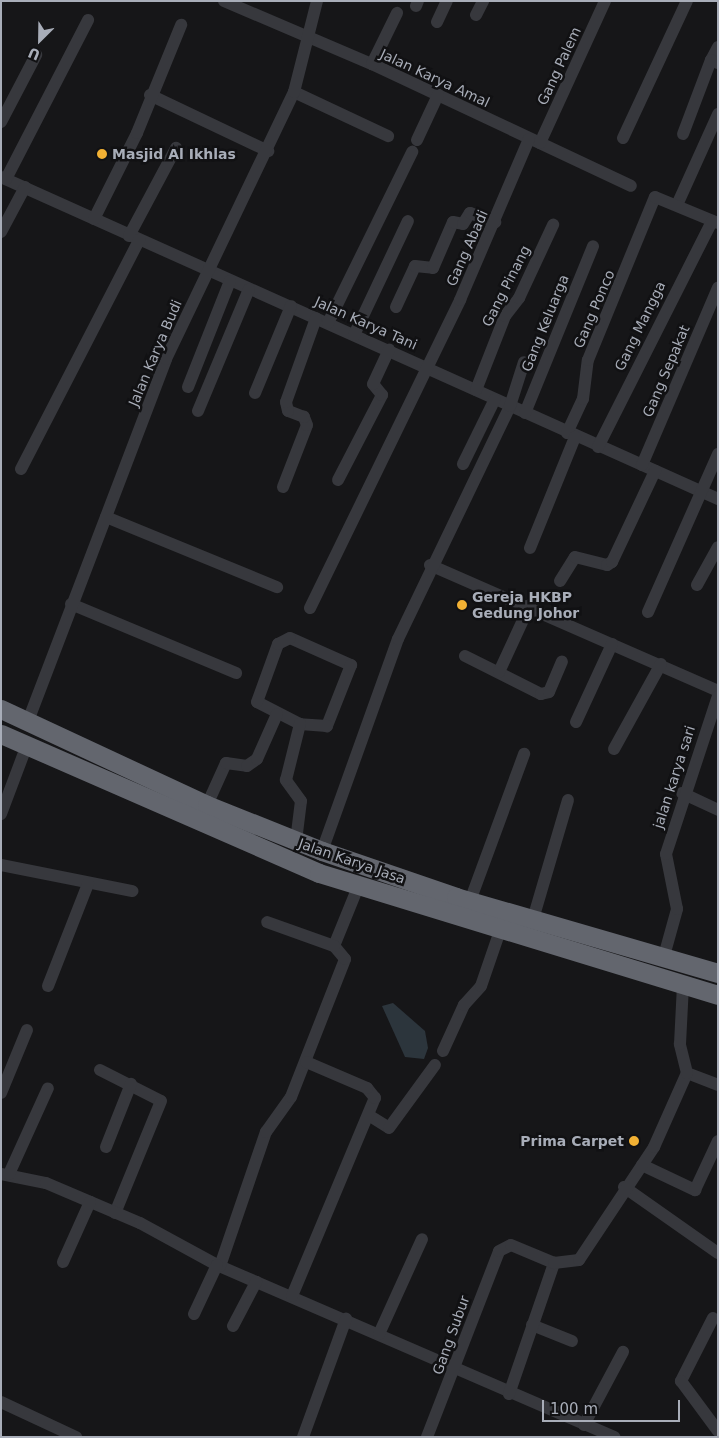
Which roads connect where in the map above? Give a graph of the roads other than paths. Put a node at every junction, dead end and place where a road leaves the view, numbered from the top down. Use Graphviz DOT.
graph roads {
  1 [pos="224,1"];
  2 [pos="317,1"];
  3 [pos="447,1"];
  4 [pos="483,1"];
  5 [pos="605,1"];
  6 [pos="687,1"];
  7 [pos="397,12"];
  8 [pos="476,15"];
  9 [pos="88,20"];
  10 [pos="437,22"];
  11 [pos="181,25"];
  12 [pos="306,36"];
  13 [pos="718,47"];
  14 [pos="36,55"];
  15 [pos="714,62"];
  16 [pos="372,64"];
  17 [pos="294,92"];
  18 [pos="150,95"];
  19 [pos="438,95"];
  20 [pos="718,114"];
  21 [pos="1,122"];
  22 [pos="683,134"];
  23 [pos="388,136"];
  24 [pos="623,138"];
  25 [pos="535,141"];
  26 [pos="176,148"];
  27 [pos="268,151"];
  28 [pos="4,178"];
  29 [pos="631,186"];
  30 [pos="24,188"];
  31 [pos="677,205"];
  32 [pos="94,219"];
  33 [pos="408,221"];
  34 [pos="495,222"];
  35 [pos="715,222"];
  36 [pos="553,225"];
  37 [pos="1,232"];
  38 [pos="134,238"];
  39 [pos="593,246"];
  40 [pos="208,272"];
  41 [pos="230,281"];
  42 [pos="718,288"];
  43 [pos="249,289"];
  44 [pos="291,306"];
  45 [pos="396,307"];
  46 [pos="316,318"];
  47 [pos="328,323"];
  48 [pos="354,335"];
  49 [pos="389,349"];
  50 [pos="524,362"];
  51 [pos="428,367"];
  52 [pos="188,388"];
  53 [pos="476,390"];
  54 [pos="255,393"];
  55 [pos="495,399"];
  56 [pos="510,406"];
  57 [pos="198,410"];
  58 [pos="526,413"];
  59 [pos="571,435"];
  60 [pos="598,447"];
  61 [pos="718,454"];
  62 [pos="463,464"];
  63 [pos="642,465"];
  64 [pos="21,469"];
  65 [pos="655,471"];
  66 [pos="338,480"];
  67 [pos="283,487"];
  68 [pos="703,493"];
  69 [pos="718,499"];
  70 [pos="106,517"];
  71 [pos="718,547"];
  72 [pos="530,548"];
  73 [pos="430,564"];
  74 [pos="560,581"];
  75 [pos="698,585"];
  76 [pos="277,587"];
  77 [pos="71,604"];
  78 [pos="530,605"];
  79 [pos="310,608"];
  80 [pos="648,612"];
  81 [pos="612,644"];
  82 [pos="465,656"];
  83 [pos="562,662"];
  84 [pos="661,664"];
  85 [pos="499,672"];
  86 [pos="236,673"];
  87 [pos="718,691"];
  88 [pos="718,697"];
  89 [pos="1,709"];
  90 [pos="277,714"];
  91 [pos="28,721"];
  92 [pos="576,722"];
  93 [pos="300,724"];
  94 [pos="1,734"];
  95 [pos="26,745"];
  96 [pos="614,749"];
  97 [pos="524,754"];
  98 [pos="682,793"];
  99 [pos="568,800"];
  100 [pos="207,805"];
  101 [pos="718,810"];
  102 [pos="1,814"];
  103 [pos="296,841"];
  104 [pos="322,852"];
  105 [pos="1,865"];
  106 [pos="88,884"];
  107 [pos="358,887"];
  108 [pos="132,891"];
  109 [pos="459,903"];
  110 [pos="533,919"];
  111 [pos="267,922"];
  112 [pos="501,928"];
  113 [pos="334,946"];
  114 [pos="664,956"];
  115 [pos="718,973"];
  116 [pos="683,984"];
  117 [pos="48,986"];
  118 [pos="718,995"];
  119 [pos="27,1030"];
  120 [pos="443,1050"];
  121 [pos="306,1062"];
  122 [pos="435,1065"];
  123 [pos="100,1070"];
  124 [pos="687,1073"];
  125 [pos="131,1084"];
  126 [pos="718,1085"];
  127 [pos="48,1088"];
  128 [pos="1,1093"];
  129 [pos="370,1116"];
  130 [pos="718,1141"];
  131 [pos="106,1146"];
  132 [pos="642,1165"];
  133 [pos="5,1174"];
  134 [pos="624,1187"];
  135 [pos="90,1202"];
  136 [pos="115,1212"];
  137 [pos="422,1239"];
  138 [pos="718,1253"];
  139 [pos="63,1262"];
  140 [pos="554,1263"];
  141 [pos="219,1265"];
  142 [pos="256,1282"];
  143 [pos="292,1296"];
  144 [pos="194,1314"];
  145 [pos="713,1318"];
  146 [pos="346,1319"];
  147 [pos="532,1325"];
  148 [pos="234,1326"];
  149 [pos="379,1334"];
  150 [pos="572,1342"];
  151 [pos="623,1352"];
  152 [pos="456,1368"];
  153 [pos="510,1394"];
  154 [pos="1,1402"];
  155 [pos="584,1425"];
  156 [pos="718,1431"];
  157 [pos="76,1437"];
  158 [pos="303,1437"];
  159 [pos="426,1437"];
  160 [pos="614,1437"];
  1 -- 12 [label="street, Jalan Karya Amal"];
  2 -- 12 [label="street, Jalan Karya Budi"];
  3 -- 10 [label="street"];
  4 -- 8 [label="street"];
  5 -- 25 [label="street, Gang Palem"];
  6 -- 24 [label="street"];
  7 -- 16 [label="street"];
  9 -- 28 [label="street"];
  11 -- 18 [label="street"];
  12 -- 16 [label="street, Jalan Karya Amal"];
  12 -- 17 [label="street, Jalan Karya Budi"];
  13 -- 15 [label="street"];
  14 -- 21 [label="street"];
  15 -- 22 [label="street"];
  16 -- 19 [label="street, Jalan Karya Amal"];
  17 -- 23 [label="street"];
  17 -- 27 [label="street, Jalan Karya Budi"];
  18 -- 27 [label="street"];
  18 -- 32 [label="street"];
  19 -- 25 [label="street, Jalan Karya Amal"];
  19 -- 47 [label="street"];
  20 -- 31 [label="street"];
  25 -- 29 [label="street, Jalan Karya Amal"];
  25 -- 34 [label="street, Gang Abadi"];
  26 -- 38 [label="street"];
  27 -- 40 [label="street, Jalan Karya Budi"];
  28 -- 30 [label="street, Jalan Karya Tani"];
  30 -- 32 [label="street, Jalan Karya Tani"];
  30 -- 37 [label="street"];
  31 -- 35 [label="street"];
  31 -- 59 [label="street, Gang Ponco"];
  32 -- 38 [label="street, Jalan Karya Tani"];
  33 -- 48 [label="street"];
  34 -- 45 [label="street"];
  34 -- 51 [label="street, Gang Abadi"];
  35 -- 60 [label="street, Gang Mangga"];
  36 -- 53 [label="street, Gang Pinang"];
  38 -- 40 [label="street, Jalan Karya Tani"];
  38 -- 64 [label="street"];
  39 -- 58 [label="street, Gang Keluarga"];
  40 -- 41 [label="street, Jalan Karya Tani"];
  40 -- 70 [label="street, Jalan Karya Budi"];
  41 -- 43 [label="street, Jalan Karya Tani"];
  41 -- 52 [label="street"];
  42 -- 63 [label="street, Gang Sepakat"];
  43 -- 44 [label="street, Jalan Karya Tani"];
  43 -- 57 [label="street"];
  44 -- 46 [label="street, Jalan Karya Tani"];
  44 -- 54 [label="street"];
  46 -- 47 [label="street, Jalan Karya Tani"];
  46 -- 67 [label="street"];
  47 -- 48 [label="street, Jalan Karya Tani"];
  48 -- 49 [label="street, Jalan Karya Tani"];
  49 -- 51 [label="street, Jalan Karya Tani"];
  49 -- 66 [label="street"];
  50 -- 56 [label="street"];
  51 -- 53 [label="street, Jalan Karya Tani"];
  51 -- 79 [label="street, Gang Abadi"];
  53 -- 55 [label="street, Jalan Karya Tani"];
  55 -- 56 [label="street, Jalan Karya Tani"];
  55 -- 62 [label="street"];
  56 -- 58 [label="street, Jalan Karya Tani"];
  56 -- 73 [label="street"];
  58 -- 59 [label="street, Jalan Karya Tani"];
  59 -- 60 [label="street, Jalan Karya Tani"];
  59 -- 72 [label="street, Gang Ponco"];
  60 -- 63 [label="street, Jalan Karya Tani"];
  61 -- 68 [label="street"];
  63 -- 65 [label="street, Jalan Karya Tani"];
  65 -- 68 [label="street, Jalan Karya Tani"];
  65 -- 74 [label="street"];
  68 -- 69 [label="street, Jalan Karya Tani"];
  68 -- 80 [label="street"];
  70 -- 76 [label="street"];
  70 -- 77 [label="street, Jalan Karya Budi"];
  71 -- 75 [label="street"];
  73 -- 78 [label="street"];
  73 -- 104 [label="street"];
  77 -- 86 [label="street"];
  77 -- 91 [label="street, Jalan Karya Budi"];
  78 -- 81 [label="street"];
  78 -- 85 [label="street"];
  81 -- 84 [label="street"];
  81 -- 92 [label="street"];
  82 -- 85 [label="street"];
  83 -- 85 [label="street"];
  84 -- 87 [label="street"];
  84 -- 96 [label="street"];
  88 -- 98 [label="street, jalan karya sari"];
  89 -- 91 [label="highway, Jalan Karya Jasa"];
  90 -- 93 [label="street"];
  90 -- 93 [label="street"];
  90 -- 100 [label="street"];
  91 -- 100 [label="highway, Jalan Karya Jasa"];
  93 -- 103 [label="street"];
  94 -- 95 [label="highway, Jalan Karya Jasa"];
  95 -- 102 [label="street"];
  95 -- 107 [label="highway, Jalan Karya Jasa"];
  97 -- 109 [label="street"];
  98 -- 101 [label="street"];
  98 -- 114 [label="street, jalan karya sari"];
  99 -- 110 [label="street"];
  100 -- 103 [label="highway, Jalan Karya Jasa"];
  103 -- 104 [label="highway, Jalan Karya Jasa"];
  104 -- 109 [label="highway, Jalan Karya Jasa"];
  105 -- 106 [label="street"];
  106 -- 108 [label="street"];
  106 -- 117 [label="street"];
  107 -- 109 [label="highway, Jalan Karya Jasa"];
  107 -- 113 [label="street"];
  109 -- 110 [label="highway, Jalan Karya Jasa"];
  109 -- 112 [label="highway, Jalan Karya Jasa"];
  110 -- 114 [label="highway, Jalan Karya Jasa"];
  111 -- 113 [label="street"];
  112 -- 116 [label="highway, Jalan Karya Jasa"];
  112 -- 120 [label="street"];
  113 -- 121 [label="street"];
  114 -- 115 [label="highway, Jalan Karya Jasa"];
  116 -- 118 [label="highway, Jalan Karya Jasa"];
  116 -- 124 [label="street"];
  119 -- 128 [label="street"];
  121 -- 129 [label="street"];
  121 -- 141 [label="street"];
  122 -- 129 [label="street"];
  123 -- 125 [label="street"];
  124 -- 126 [label="street"];
  124 -- 132 [label="street"];
  125 -- 131 [label="street"];
  125 -- 136 [label="street"];
  127 -- 133 [label="street"];
  129 -- 143 [label="street"];
  130 -- 132 [label="street"];
  132 -- 134 [label="street"];
  133 -- 135 [label="street"];
  134 -- 138 [label="street"];
  134 -- 140 [label="street"];
  135 -- 136 [label="street"];
  135 -- 139 [label="street"];
  136 -- 141 [label="street"];
  137 -- 149 [label="street"];
  140 -- 147 [label="street"];
  140 -- 152 [label="street, Gang Subur"];
  141 -- 142 [label="street"];
  141 -- 144 [label="street"];
  142 -- 143 [label="street"];
  142 -- 148 [label="street"];
  143 -- 146 [label="street"];
  145 -- 156 [label="street"];
  146 -- 149 [label="street"];
  146 -- 158 [label="street"];
  147 -- 150 [label="street"];
  147 -- 153 [label="street"];
  149 -- 152 [label="street"];
  151 -- 155 [label="street"];
  152 -- 153 [label="street"];
  152 -- 159 [label="street, Gang Subur"];
  153 -- 155 [label="street"];
  154 -- 157 [label="street"];
  155 -- 160 [label="street"];
}
